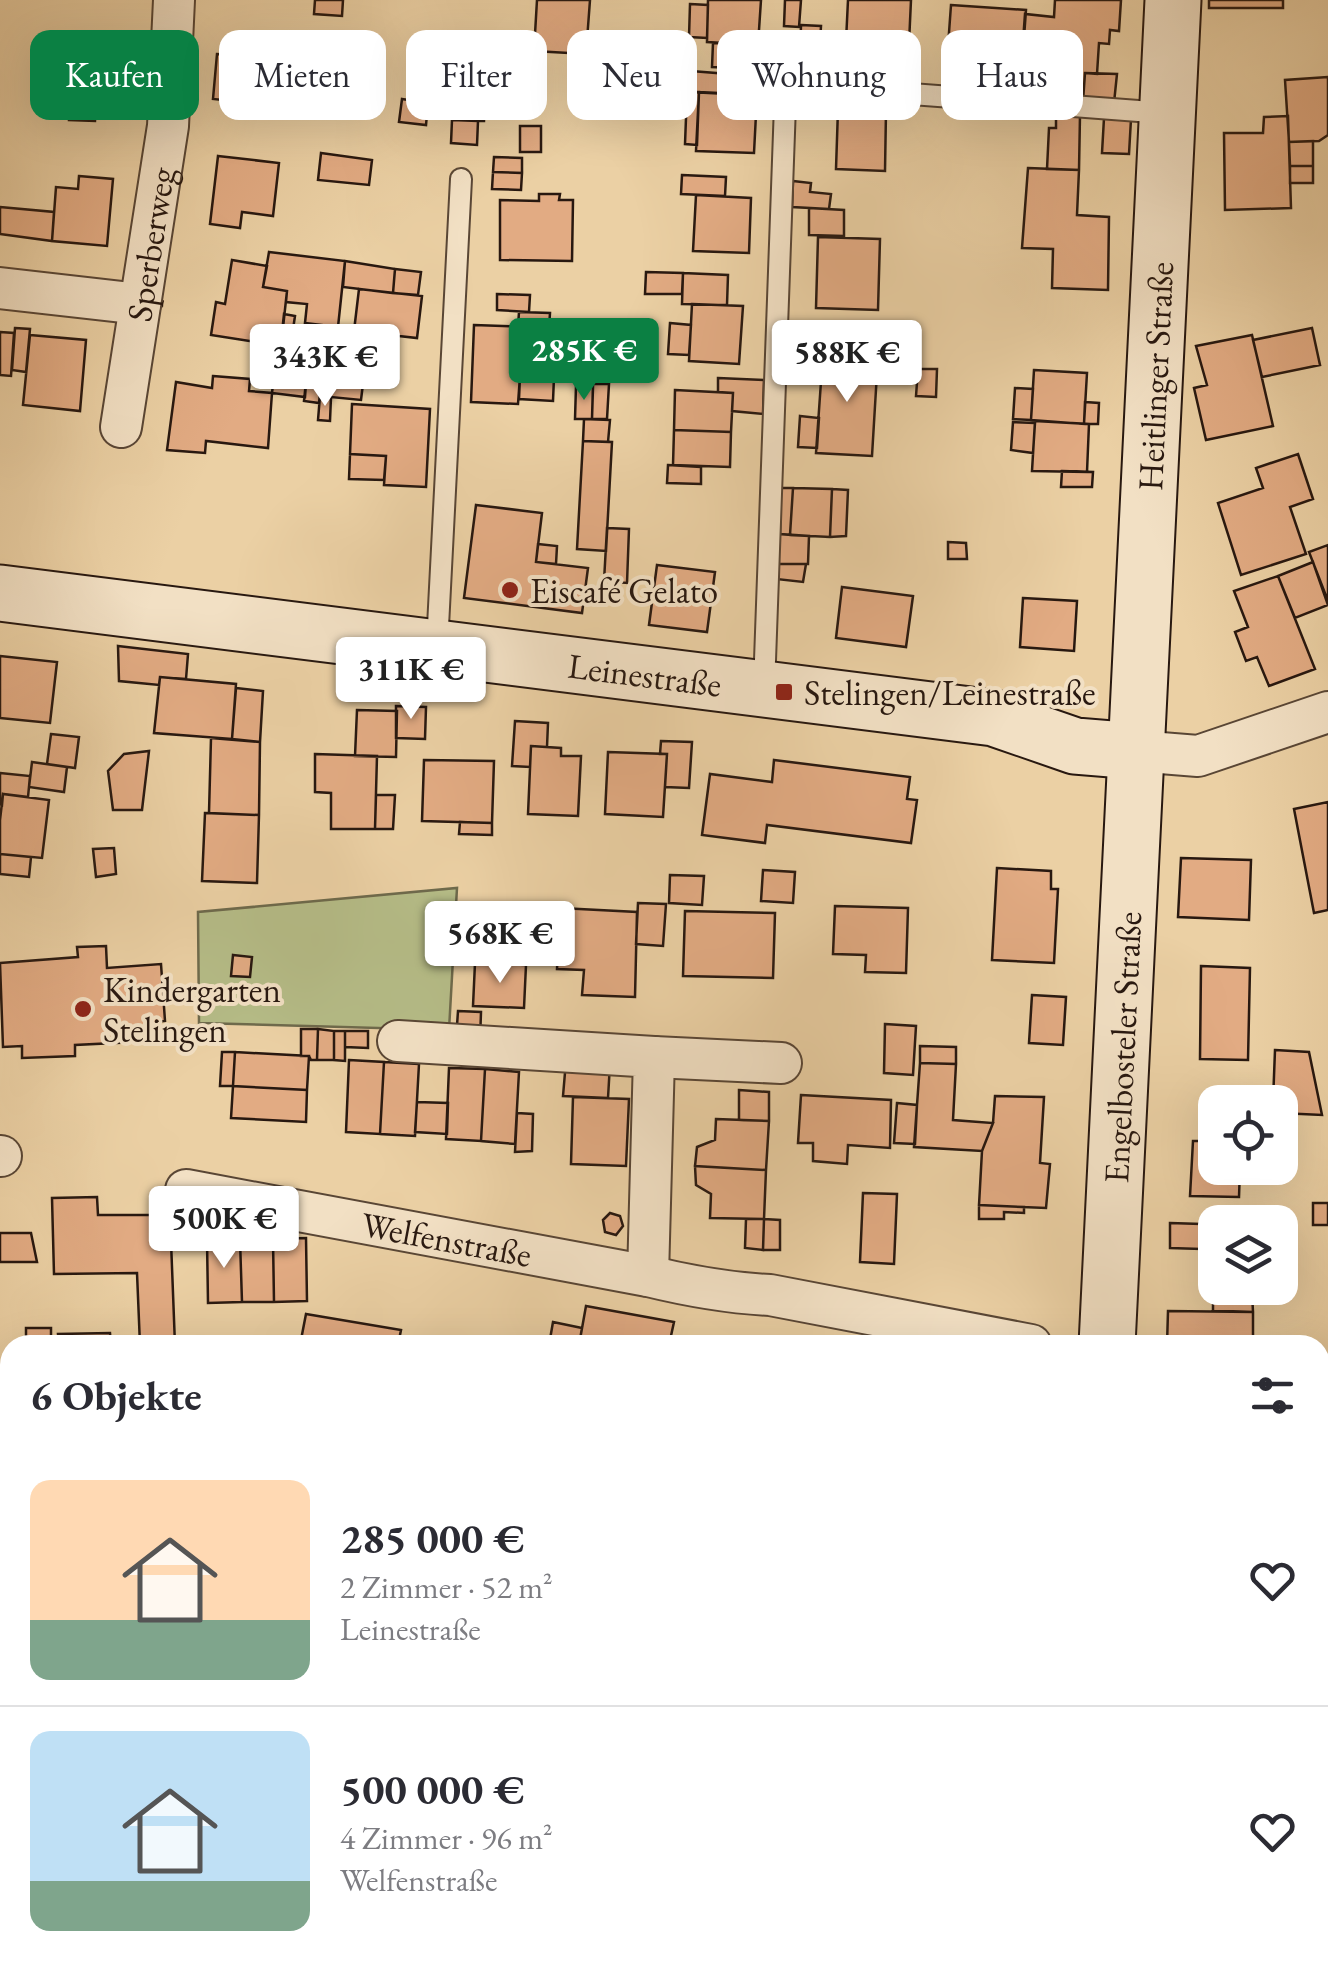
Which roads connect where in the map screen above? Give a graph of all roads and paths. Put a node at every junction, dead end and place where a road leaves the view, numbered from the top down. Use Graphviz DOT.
graph roads {
  1 [pos="174,0"];
  2 [pos="1173,0"];
  3 [pos="921,95"];
  4 [pos="1166,113"];
  5 [pos="784,120"];
  6 [pos="461,178"];
  7 [pos="0,288"];
  8 [pos="140,304"];
  9 [pos="121,427"];
  10 [pos="0,593"];
  11 [pos="436,648"];
  12 [pos="764,690"];
  13 [pos="1328,712"];
  14 [pos="1137,732"];
  15 [pos="398,1041"];
  16 [pos="654,1057"];
  17 [pos="780,1062"];
  18 [pos="186,1190"];
  19 [pos="648,1276"];
  20 [pos="980,1335"];
  21 [pos="1107,1335"];
  1 -- 8 [label="street, Sperberweg"];
  2 -- 4 [label="street, Heitlinger Straße"];
  3 -- 4 [label="lane"];
  4 -- 14 [label="street, Heitlinger Straße"];
  5 -- 12 [label="lane"];
  6 -- 11 [label="lane"];
  7 -- 8 [label="street"];
  8 -- 9 [label="street, Sperberweg"];
  10 -- 11 [label="street, Leinestraße"];
  11 -- 12 [label="street, Leinestraße"];
  12 -- 14 [label="street, Leinestraße"];
  13 -- 14 [label="street"];
  14 -- 21 [label="street, Engelbosteler Straße"];
  15 -- 16 [label="street"];
  16 -- 17 [label="street"];
  16 -- 19 [label="street"];
  18 -- 19 [label="street, Welfenstraße"];
  19 -- 20 [label="street, Welfenstraße"];
}
